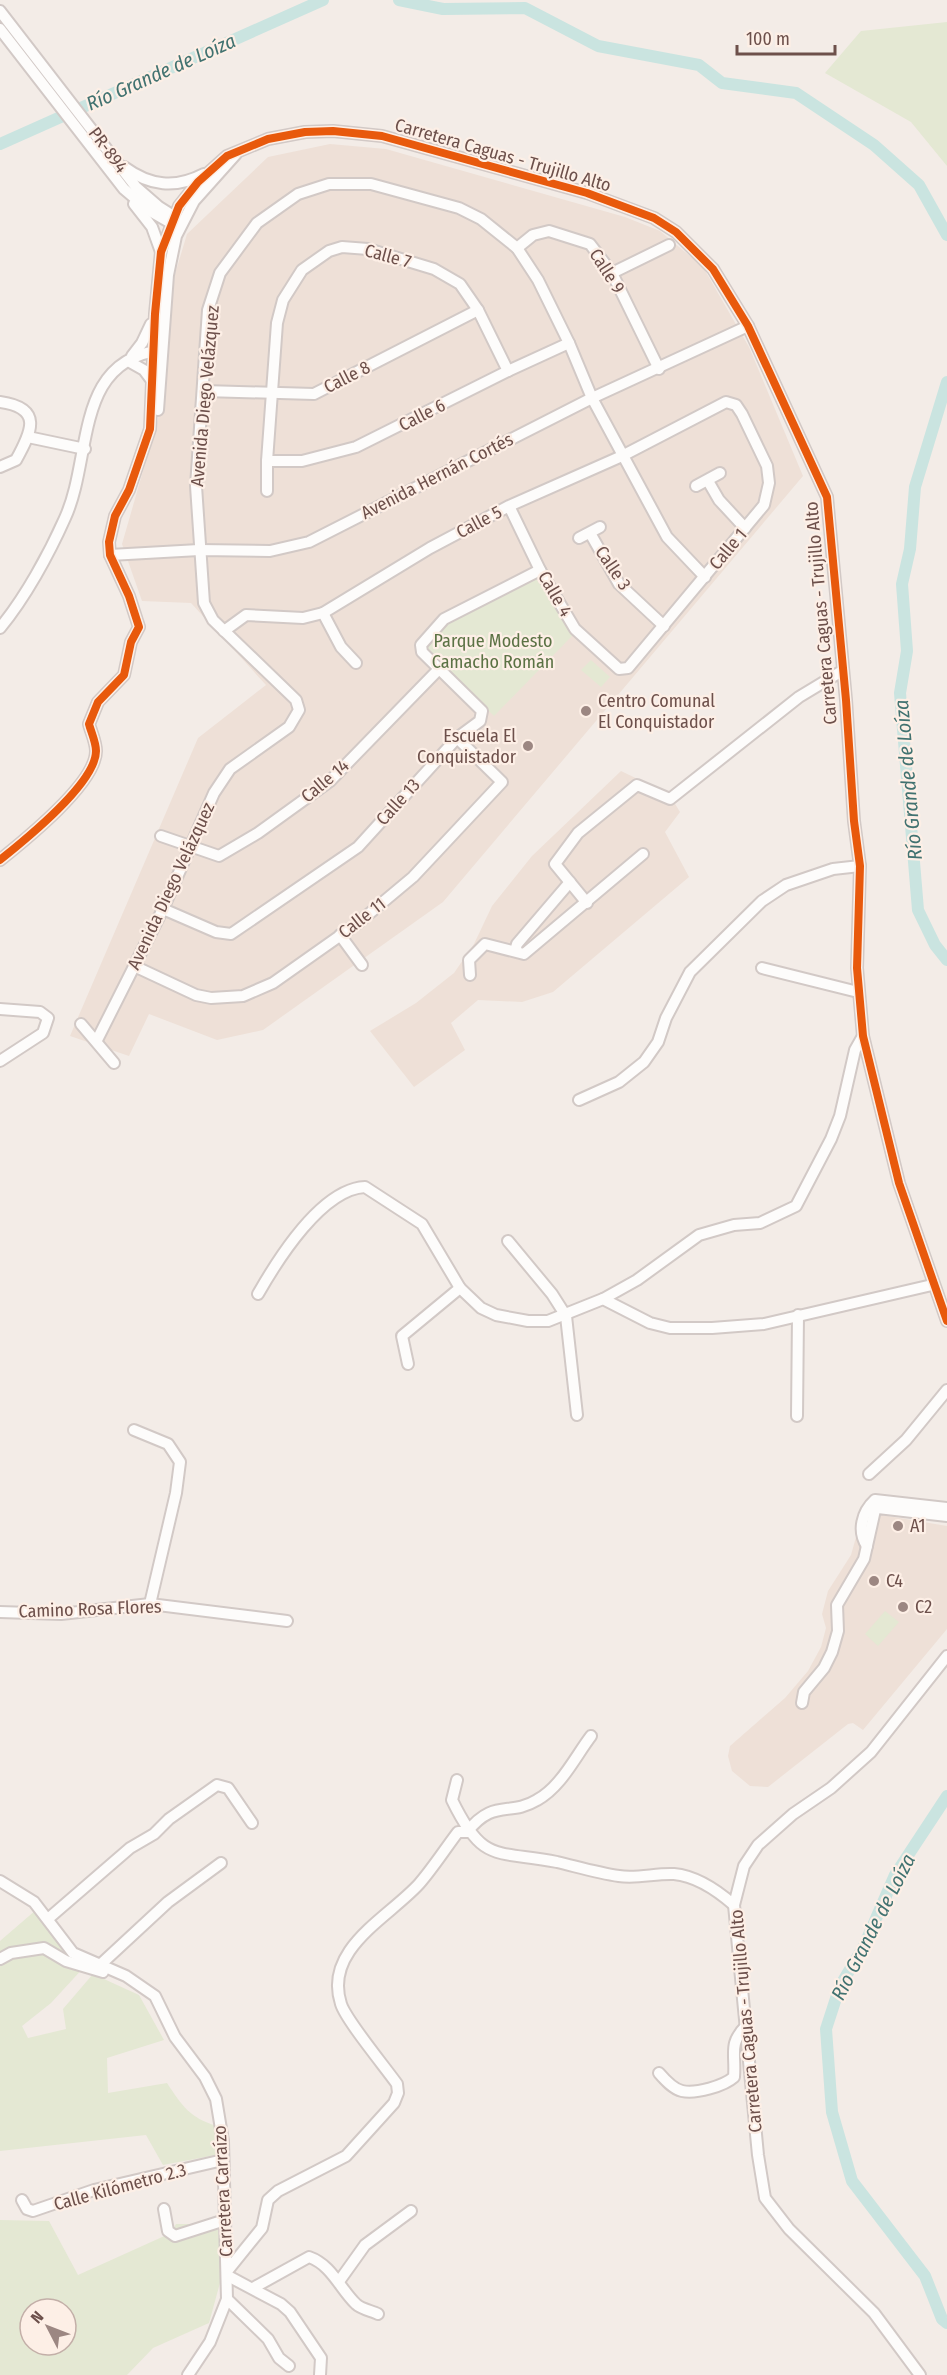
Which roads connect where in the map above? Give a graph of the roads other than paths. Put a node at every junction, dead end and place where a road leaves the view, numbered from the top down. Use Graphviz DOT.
graph roads {
  1 [pos="0,11"];
  2 [pos="0,29"];
  3 [pos="13,37"];
  4 [pos="236,154"];
  5 [pos="114,166"];
  6 [pos="211,169"];
  7 [pos="124,189"];
  8 [pos="176,222"];
  9 [pos="669,245"];
  10 [pos="517,248"];
  11 [pos="161,252"];
  12 [pos="612,273"];
  13 [pos="478,310"];
  14 [pos="155,314"];
  15 [pos="748,326"];
  16 [pos="569,343"];
  17 [pos="158,350"];
  18 [pos="128,361"];
  19 [pos="659,369"];
  20 [pos="508,371"];
  21 [pos="153,382"];
  22 [pos="204,391"];
  23 [pos="271,394"];
  24 [pos="592,398"];
  25 [pos="0,402"];
  26 [pos="736,405"];
  27 [pos="150,429"];
  28 [pos="28,437"];
  29 [pos="85,448"];
  30 [pos="622,456"];
  31 [pos="267,461"];
  32 [pos="0,467"];
  33 [pos="720,473"];
  34 [pos="708,481"];
  35 [pos="696,486"];
  36 [pos="267,491"];
  37 [pos="509,506"];
  38 [pos="745,528"];
  39 [pos="590,533"];
  40 [pos="199,550"];
  41 [pos="110,555"];
  42 [pos="540,570"];
  43 [pos="705,577"];
  44 [pos="323,613"];
  45 [pos="664,626"];
  46 [pos="0,628"];
  47 [pos="224,631"];
  48 [pos="356,663"];
  49 [pos="439,669"];
  50 [pos="619,669"];
  51 [pos="842,671"];
  52 [pos="457,738"];
  53 [pos="161,836"];
  54 [pos="191,848"];
  55 [pos="643,854"];
  56 [pos="0,860"];
  57 [pos="860,866"];
  58 [pos="570,882"];
  59 [pos="587,903"];
  60 [pos="163,909"];
  61 [pos="340,935"];
  62 [pos="515,951"];
  63 [pos="362,965"];
  64 [pos="134,966"];
  65 [pos="762,968"];
  66 [pos="471,975"];
  67 [pos="858,992"];
  68 [pos="0,1009"];
  69 [pos="81,1024"];
  70 [pos="862,1036"];
  71 [pos="97,1040"];
  72 [pos="0,1061"];
  73 [pos="114,1063"];
  74 [pos="579,1100"];
  75 [pos="508,1242"];
  76 [pos="932,1285"];
  77 [pos="460,1288"];
  78 [pos="258,1294"];
  79 [pos="603,1299"];
  80 [pos="798,1315"];
  81 [pos="566,1316"];
  82 [pos="947,1322"];
  83 [pos="408,1364"];
  84 [pos="947,1390"];
  85 [pos="577,1415"];
  86 [pos="797,1416"];
  87 [pos="134,1430"];
  88 [pos="869,1474"];
  89 [pos="947,1508"];
  90 [pos="947,1516"];
  91 [pos="867,1546"];
  92 [pos="150,1604"];
  93 [pos="0,1612"];
  94 [pos="287,1621"];
  95 [pos="947,1656"];
  96 [pos="802,1703"];
  97 [pos="591,1736"];
  98 [pos="457,1780"];
  99 [pos="252,1823"];
  100 [pos="467,1832"];
  101 [pos="221,1863"];
  102 [pos="0,1881"];
  103 [pos="734,1905"];
  104 [pos="49,1918"];
  105 [pos="0,1959"];
  106 [pos="100,1965"];
  107 [pos="141,1986"];
  108 [pos="746,2026"];
  109 [pos="659,2073"];
  110 [pos="223,2160"];
  111 [pos="22,2200"];
  112 [pos="164,2209"];
  113 [pos="411,2211"];
  114 [pos="225,2220"];
  115 [pos="228,2273"];
  116 [pos="340,2280"];
  117 [pos="253,2288"];
  118 [pos="227,2299"];
  119 [pos="378,2314"];
  120 [pos="289,2366"];
  121 [pos="188,2375"];
  122 [pos="320,2375"];
  123 [pos="920,2375"];
  1 -- 3 [label="street, PR-894 / PR-894"];
  2 -- 3 [label="street, PR-894 / PR-894"];
  3 -- 5 [label="street, PR-894 / PR-894"];
  4 -- 6 [label="street, Carretera Caguas - Trujillo Alto"];
  4 -- 8 [label="street, Carretera Caguas - Trujillo Alto"];
  4 -- 15 [label="street, Carretera Caguas - Trujillo Alto"];
  5 -- 6 [label="street"];
  5 -- 7 [label="street, PR-894 / PR-894"];
  5 -- 8 [label="street, PR-894 / PR-894"];
  6 -- 8 [label="street, Carretera Caguas - Trujillo Alto"];
  7 -- 8 [label="street, PR-894 / PR-894"];
  7 -- 11 [label="street"];
  8 -- 11 [label="street, Carretera Caguas - Trujillo Alto"];
  8 -- 17 [label="street, Carretera Caguas - Trujillo Alto"];
  9 -- 12 [label="street"];
  10 -- 12 [label="street, Calle 9"];
  10 -- 16 [label="street, Avenida Diego Velázquez"];
  10 -- 22 [label="street, Avenida Diego Velázquez"];
  11 -- 14 [label="street, Carretera Caguas - Trujillo Alto"];
  12 -- 19 [label="street, Calle 9"];
  13 -- 20 [label="street, Calle 7"];
  13 -- 23 [label="street, Calle 8"];
  13 -- 23 [label="street, Calle 7"];
  14 -- 17 [label="street, Carretera Caguas - Trujillo Alto"];
  14 -- 18 [label="street"];
  15 -- 19 [label="street, Avenida Hernán Cortés"];
  15 -- 51 [label="street, Carretera Caguas - Trujillo Alto"];
  16 -- 20 [label="street, Calle 6"];
  16 -- 24 [label="street, Avenida Diego Velázquez"];
  17 -- 18 [label="street"];
  17 -- 21 [label="street"];
  17 -- 27 [label="street, Carretera Caguas - Trujillo Alto"];
  18 -- 21 [label="street"];
  18 -- 29 [label="street"];
  19 -- 24 [label="street, Avenida Hernán Cortés"];
  20 -- 31 [label="street, Calle 6"];
  21 -- 27 [label="street"];
  22 -- 23 [label="street, Calle 8"];
  22 -- 40 [label="street, Avenida Diego Velázquez"];
  23 -- 31 [label="street, Calle 7"];
  24 -- 30 [label="street, Avenida Diego Velázquez"];
  24 -- 40 [label="street, Avenida Hernán Cortés"];
  25 -- 28 [label="street"];
  26 -- 30 [label="street, Calle 5"];
  26 -- 38 [label="street, Calle 1"];
  27 -- 41 [label="street"];
  28 -- 29 [label="street"];
  28 -- 32 [label="street"];
  29 -- 46 [label="street"];
  30 -- 37 [label="street, Calle 5"];
  30 -- 43 [label="street, Avenida Diego Velázquez"];
  31 -- 36 [label="street, Calle 7"];
  33 -- 34 [label="street"];
  34 -- 35 [label="street"];
  34 -- 38 [label="street"];
  37 -- 42 [label="street, Calle 4"];
  37 -- 44 [label="street, Calle 5"];
  38 -- 43 [label="street, Calle 1"];
  39 -- 45 [label="street, Calle 3"];
  40 -- 41 [label="street, Avenida Hernán Cortés"];
  40 -- 47 [label="street, Avenida Diego Velázquez"];
  41 -- 56 [label="street"];
  42 -- 49 [label="street, Calle 13"];
  42 -- 50 [label="street, Calle 4"];
  43 -- 45 [label="street, Calle 1"];
  44 -- 47 [label="street, Calle 5"];
  44 -- 48 [label="street"];
  45 -- 50 [label="street, Calle 1"];
  47 -- 54 [label="street, Avenida Diego Velázquez"];
  49 -- 52 [label="street, Calle 13"];
  49 -- 54 [label="street, Calle 14"];
  51 -- 57 [label="street, Carretera Caguas - Trujillo Alto"];
  51 -- 58 [label="street"];
  52 -- 60 [label="street, Calle 13"];
  52 -- 61 [label="street, Calle 11"];
  53 -- 54 [label="street, Calle 14"];
  54 -- 60 [label="street, Avenida Diego Velázquez"];
  55 -- 59 [label="street"];
  57 -- 67 [label="street, Carretera Caguas - Trujillo Alto"];
  57 -- 74 [label="street"];
  58 -- 59 [label="street"];
  58 -- 62 [label="street"];
  59 -- 62 [label="street"];
  60 -- 64 [label="street, Avenida Diego Velázquez"];
  61 -- 63 [label="street"];
  61 -- 64 [label="street, Calle 11"];
  62 -- 66 [label="street"];
  64 -- 71 [label="street, Avenida Diego Velázquez"];
  65 -- 67 [label="street"];
  67 -- 70 [label="street, Carretera Caguas - Trujillo Alto"];
  68 -- 72 [label="street"];
  69 -- 71 [label="street"];
  70 -- 76 [label="street, Carretera Caguas - Trujillo Alto"];
  70 -- 79 [label="street"];
  71 -- 73 [label="street"];
  75 -- 81 [label="street"];
  76 -- 80 [label="street"];
  76 -- 82 [label="street, Carretera Caguas - Trujillo Alto"];
  77 -- 78 [label="street"];
  77 -- 81 [label="street"];
  77 -- 83 [label="street"];
  79 -- 80 [label="street"];
  79 -- 81 [label="street"];
  80 -- 86 [label="street"];
  81 -- 85 [label="street"];
  84 -- 88 [label="street"];
  87 -- 92 [label="street"];
  89 -- 91 [label="street"];
  90 -- 91 [label="street"];
  91 -- 96 [label="street"];
  92 -- 93 [label="street, Camino Rosa Flores"];
  92 -- 94 [label="street, Camino Rosa Flores"];
  95 -- 103 [label="street, Carretera Caguas - Trujillo Alto"];
  97 -- 100 [label="street"];
  98 -- 100 [label="street"];
  99 -- 104 [label="street"];
  100 -- 103 [label="street"];
  100 -- 115 [label="street"];
  101 -- 106 [label="street"];
  102 -- 104 [label="street, Carretera Carraízo"];
  103 -- 108 [label="street, Carretera Caguas - Trujillo Alto"];
  104 -- 106 [label="street, Carretera Carraízo"];
  105 -- 107 [label="street"];
  106 -- 107 [label="street, Carretera Carraízo"];
  107 -- 110 [label="street, Carretera Carraízo"];
  108 -- 109 [label="street"];
  108 -- 123 [label="street, Carretera Caguas - Trujillo Alto"];
  110 -- 111 [label="street, Calle Kilómetro 2.3"];
  110 -- 114 [label="street, Carretera Carraízo"];
  112 -- 114 [label="street"];
  113 -- 116 [label="street"];
  114 -- 115 [label="street, Carretera Carraízo"];
  115 -- 117 [label="street"];
  115 -- 118 [label="street, Carretera Carraízo"];
  116 -- 117 [label="street"];
  116 -- 119 [label="street"];
  117 -- 122 [label="street"];
  118 -- 120 [label="street"];
  118 -- 121 [label="street, Carretera Carraízo"];
}
